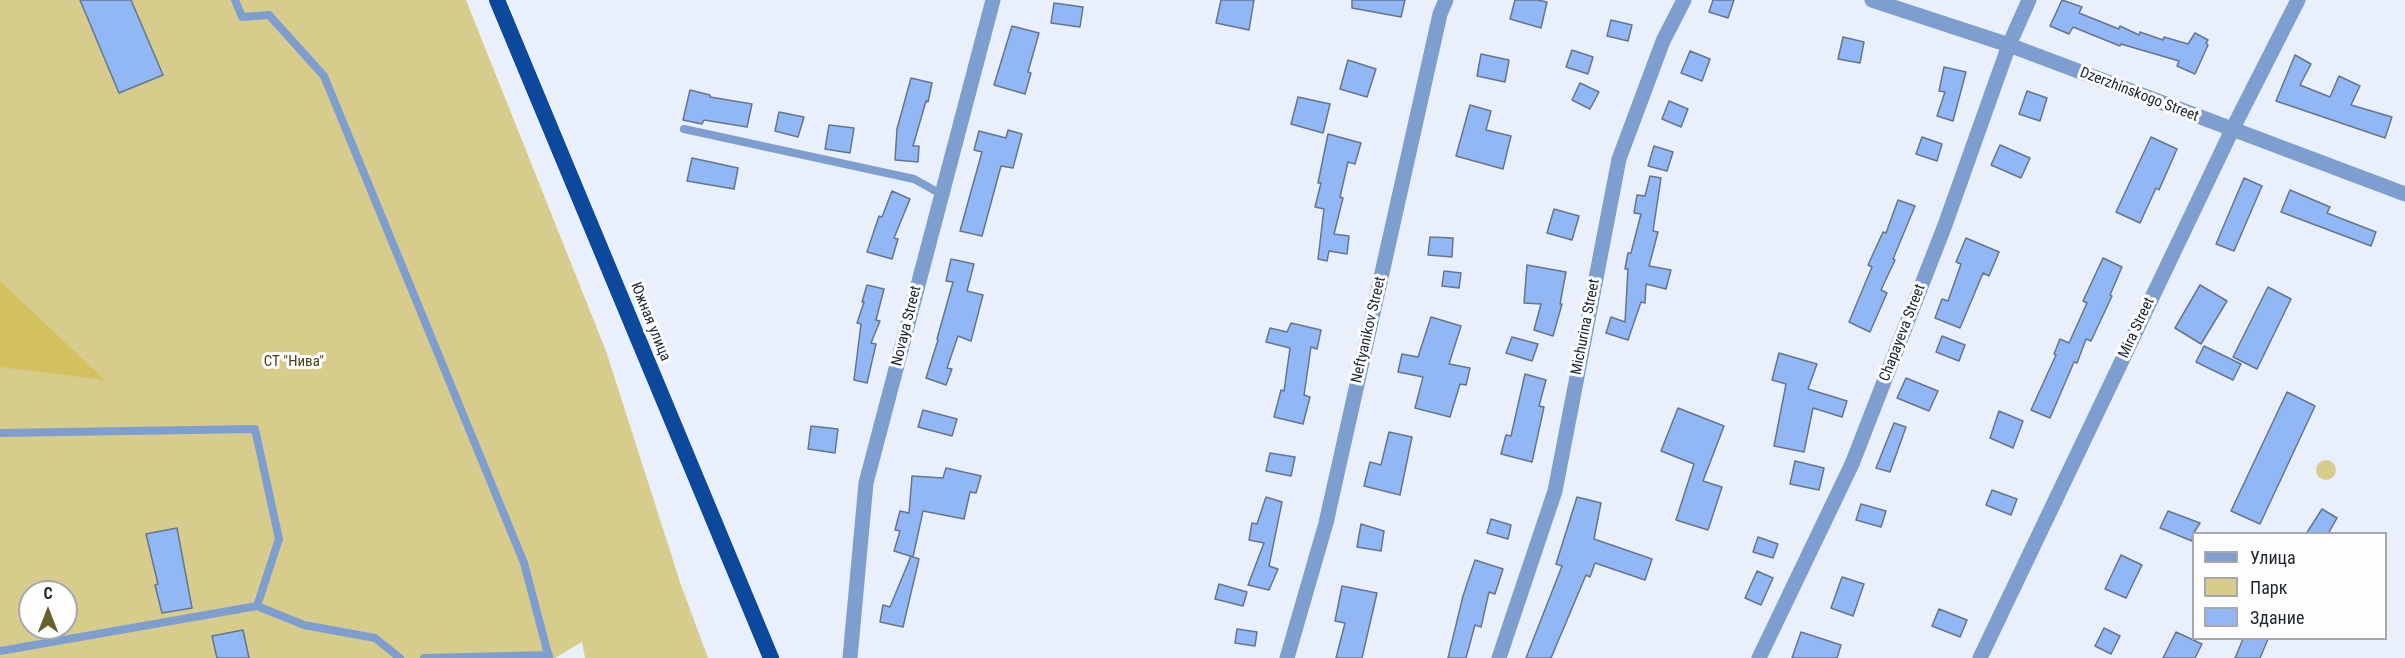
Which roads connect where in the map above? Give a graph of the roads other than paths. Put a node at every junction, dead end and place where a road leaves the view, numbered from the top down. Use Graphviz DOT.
graph roads {
  1 [pos="235,0"];
  2 [pos="497,0"];
  3 [pos="993,0"];
  4 [pos="1446,0"];
  5 [pos="1684,0"];
  6 [pos="1872,0"];
  7 [pos="2029,0"];
  8 [pos="2298,0"];
  9 [pos="2009,45"];
  10 [pos="684,129"];
  11 [pos="2232,130"];
  12 [pos="941,194"];
  13 [pos="2405,194"];
  14 [pos="0,433"];
  15 [pos="257,606"];
  16 [pos="0,651"];
  17 [pos="549,657"];
  18 [pos="400,658"];
  19 [pos="424,658"];
  20 [pos="771,658"];
  21 [pos="850,658"];
  22 [pos="1287,658"];
  23 [pos="1499,658"];
  24 [pos="1759,658"];
  25 [pos="1980,658"];
  1 -- 17 [label="lane"];
  2 -- 20 [label="highway, Южная улица"];
  3 -- 12 [label="street, Novaya Street"];
  4 -- 22 [label="street, Neftyanikov Street"];
  5 -- 23 [label="street, Michurina Street"];
  6 -- 9 [label="street, Dzerzhinskogo Street"];
  7 -- 9 [label="street, Chapayeva Street"];
  8 -- 11 [label="street, Mira Street"];
  9 -- 11 [label="street, Dzerzhinskogo Street"];
  9 -- 24 [label="street, Chapayeva Street"];
  10 -- 12 [label="lane"];
  11 -- 13 [label="street, Dzerzhinskogo Street"];
  11 -- 25 [label="street, Mira Street"];
  12 -- 21 [label="street, Novaya Street"];
  14 -- 15 [label="lane"];
  15 -- 16 [label="lane"];
  15 -- 18 [label="lane"];
  17 -- 19 [label="lane"];
}
